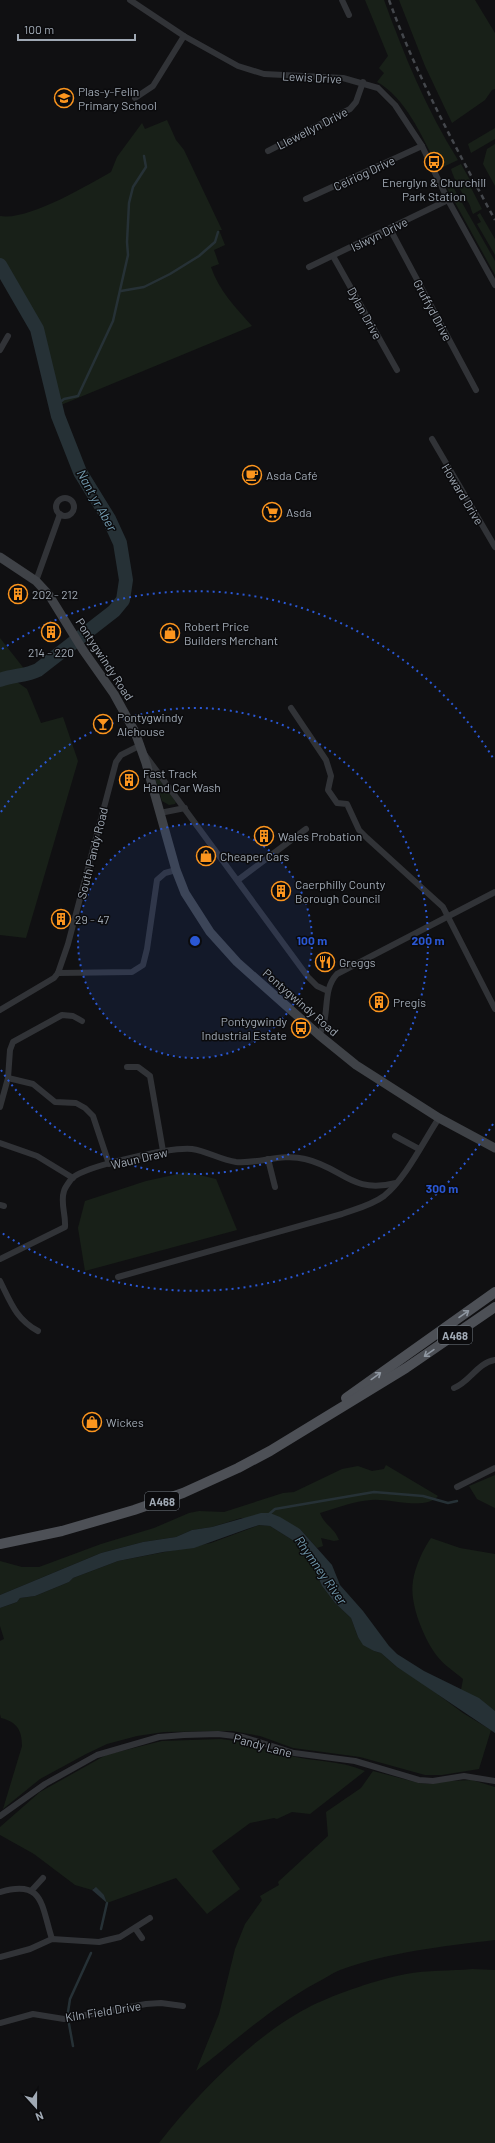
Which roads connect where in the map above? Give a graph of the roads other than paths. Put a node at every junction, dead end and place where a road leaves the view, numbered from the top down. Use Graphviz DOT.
graph roads {
  1 [pos="130,0"];
  2 [pos="342,0"];
  3 [pos="349,16"];
  4 [pos="184,36"];
  5 [pos="363,82"];
  6 [pos="135,98"];
  7 [pos="422,146"];
  8 [pos="268,151"];
  9 [pos="306,200"];
  10 [pos="448,200"];
  11 [pos="390,229"];
  12 [pos="333,256"];
  13 [pos="309,267"];
  14 [pos="495,284"];
  15 [pos="8,336"];
  16 [pos="0,350"];
  17 [pos="397,370"];
  18 [pos="476,390"];
  19 [pos="432,440"];
  20 [pos="60,514"];
  21 [pos="495,547"];
  22 [pos="0,558"];
  23 [pos="36,581"];
  24 [pos="291,708"];
  25 [pos="142,748"];
  26 [pos="185,808"];
  27 [pos="160,813"];
  28 [pos="306,829"];
  29 [pos="176,870"];
  30 [pos="238,880"];
  31 [pos="495,892"];
  32 [pos="448,917"];
  33 [pos="58,973"];
  34 [pos="328,991"];
  35 [pos="495,1009"];
  36 [pos="0,1010"];
  37 [pos="82,1020"];
  38 [pos="319,1035"];
  39 [pos="127,1066"];
  40 [pos="8,1078"];
  41 [pos="0,1107"];
  42 [pos="439,1118"];
  43 [pos="395,1136"];
  44 [pos="0,1143"];
  45 [pos="495,1148"];
  46 [pos="419,1149"];
  47 [pos="163,1151"];
  48 [pos="268,1159"];
  49 [pos="109,1164"];
  50 [pos="72,1178"];
  51 [pos="396,1183"];
  52 [pos="275,1187"];
  53 [pos="0,1259"];
  54 [pos="118,1277"];
  55 [pos="1,1282"];
  56 [pos="495,1292"];
  57 [pos="495,1307"];
  58 [pos="38,1331"];
  59 [pos="495,1360"];
  60 [pos="454,1388"];
  61 [pos="311,1425"];
  62 [pos="495,1468"];
  63 [pos="457,1487"];
  64 [pos="0,1544"];
  65 [pos="495,1780"];
  66 [pos="0,1816"];
  67 [pos="42,1878"];
  68 [pos="32,1890"];
  69 [pos="0,1892"];
  70 [pos="150,1918"];
  71 [pos="135,1928"];
  72 [pos="142,1938"];
  73 [pos="52,1940"];
  74 [pos="0,1957"];
  75 [pos="183,2006"];
  76 [pos="0,2023"];
  1 -- 4 [label="street, Lewis Drive"];
  2 -- 3 [label="street"];
  4 -- 5 [label="street, Lewis Drive"];
  4 -- 6 [label="street"];
  5 -- 7 [label="street, Lewis Drive"];
  5 -- 8 [label="street, Llewellyn Drive"];
  7 -- 9 [label="street, Ceiriog Drive"];
  7 -- 10 [label="street, Lewis Drive"];
  10 -- 11 [label="street, Islwyn Drive"];
  10 -- 14 [label="street, Lewis Drive"];
  11 -- 12 [label="street, Islwyn Drive"];
  11 -- 18 [label="street, Gruffyd Drive"];
  12 -- 13 [label="street, Islwyn Drive"];
  12 -- 17 [label="street, Dylan Drive"];
  15 -- 16 [label="street"];
  19 -- 21 [label="street, Howard Drive"];
  20 -- 23 [label="street"];
  22 -- 23 [label="main road, Pontygwindy Road"];
  23 -- 25 [label="main road, Pontygwindy Road"];
  24 -- 32 [label="street"];
  25 -- 26 [label="street, Pontygwindy Road"];
  25 -- 27 [label="main road, Pontygwindy Road"];
  25 -- 33 [label="street, South Pandy Road"];
  26 -- 27 [label="street"];
  26 -- 30 [label="street, Pontygwindy Road"];
  27 -- 29 [label="main road, Pontygwindy Road"];
  28 -- 30 [label="street"];
  29 -- 33 [label="street"];
  29 -- 38 [label="main road, Pontygwindy Road"];
  30 -- 34 [label="street, Pontygwindy Road"];
  31 -- 32 [label="street"];
  32 -- 34 [label="street"];
  32 -- 35 [label="street"];
  33 -- 36 [label="street"];
  34 -- 38 [label="street"];
  37 -- 40 [label="street"];
  38 -- 42 [label="main road, Pontygwindy Road"];
  39 -- 47 [label="street"];
  40 -- 41 [label="street"];
  40 -- 49 [label="street"];
  42 -- 45 [label="main road, Pontygwindy Road"];
  42 -- 46 [label="street"];
  43 -- 46 [label="street"];
  44 -- 50 [label="street"];
  46 -- 51 [label="street"];
  47 -- 48 [label="street, Waun Draw"];
  47 -- 49 [label="street, Waun Draw"];
  48 -- 51 [label="street, Waun Draw"];
  48 -- 52 [label="street"];
  49 -- 50 [label="street, Waun Draw"];
  50 -- 53 [label="street"];
  51 -- 54 [label="street"];
  55 -- 58 [label="street"];
  61 -- 56 [label="main road, A468, one-way"];
  57 -- 61 [label="main road, A468, one-way"];
  59 -- 60 [label="street"];
  61 -- 64 [label="main road, A468"];
  62 -- 63 [label="street"];
  65 -- 66 [label="street, Pandy Lane"];
  67 -- 68 [label="street"];
  68 -- 69 [label="street"];
  68 -- 73 [label="street"];
  70 -- 71 [label="street"];
  71 -- 72 [label="street"];
  71 -- 73 [label="street"];
  73 -- 74 [label="street"];
  75 -- 76 [label="street, Kiln Field Drive"];
}
